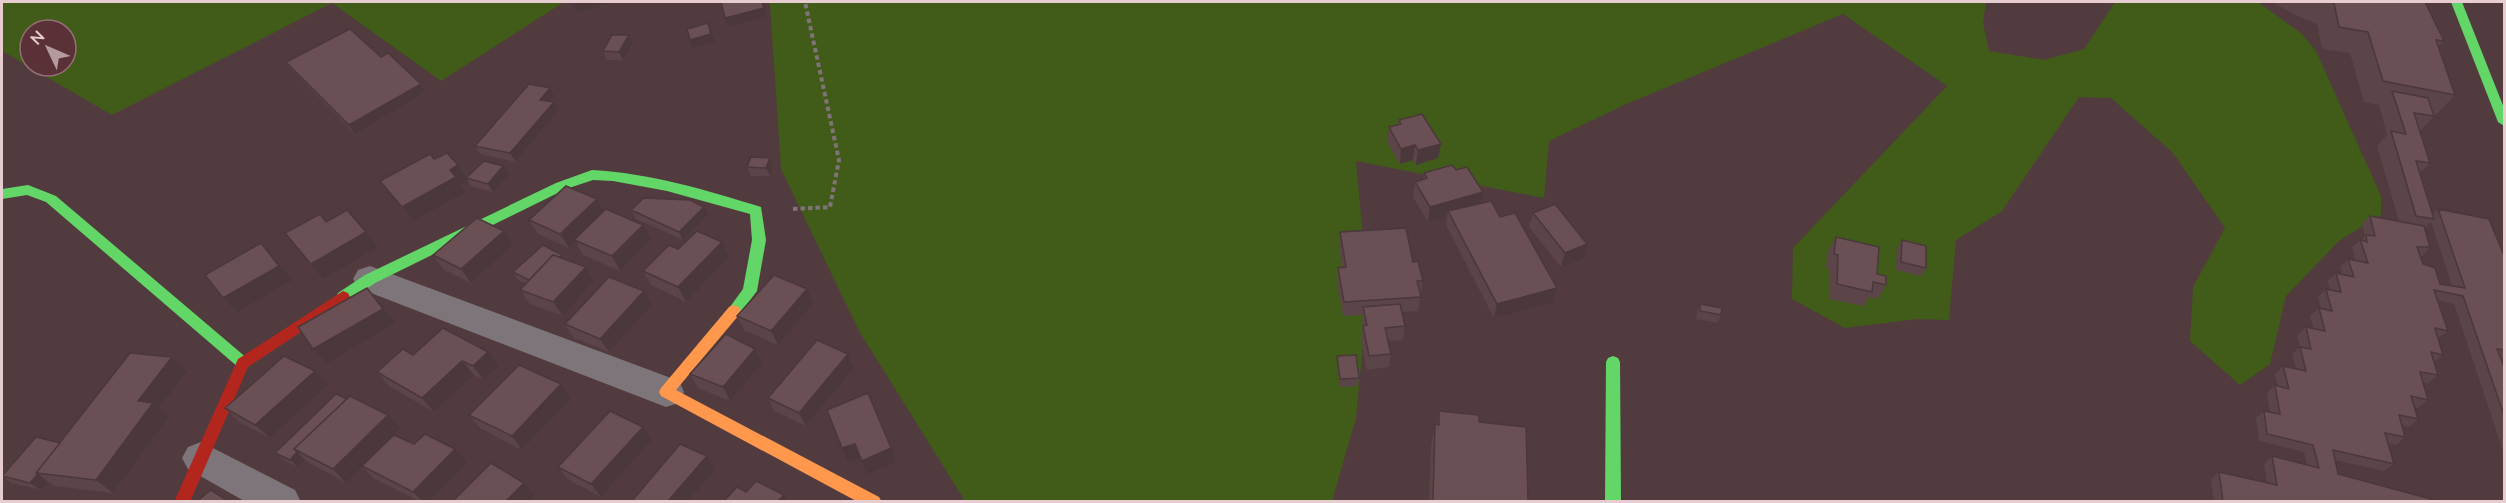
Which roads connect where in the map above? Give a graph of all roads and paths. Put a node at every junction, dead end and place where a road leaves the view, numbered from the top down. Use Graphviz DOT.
graph roads {
  1 [pos="805,2"];
  2 [pos="2456,2"];
  3 [pos="2505,122"];
  4 [pos="2,194"];
  5 [pos="756,211"];
  6 [pos="370,279"];
  7 [pos="1613,362"];
  8 [pos="243,363"];
  9 [pos="666,392"];
  10 [pos="201,458"];
  11 [pos="182,501"];
  12 [pos="282,501"];
  13 [pos="874,501"];
  14 [pos="1613,501"];
  1 -- 5 [label="path"];
  2 -- 3 [label="street"];
  4 -- 8 [label="street"];
  5 -- 6 [label="street"];
  5 -- 9 [label="street"];
  6 -- 8 [label="street"];
  6 -- 9 [label="street"];
  7 -- 14 [label="street"];
  8 -- 10 [label="street"];
  9 -- 13 [label="street"];
  10 -- 11 [label="street"];
  10 -- 12 [label="street"];
}
